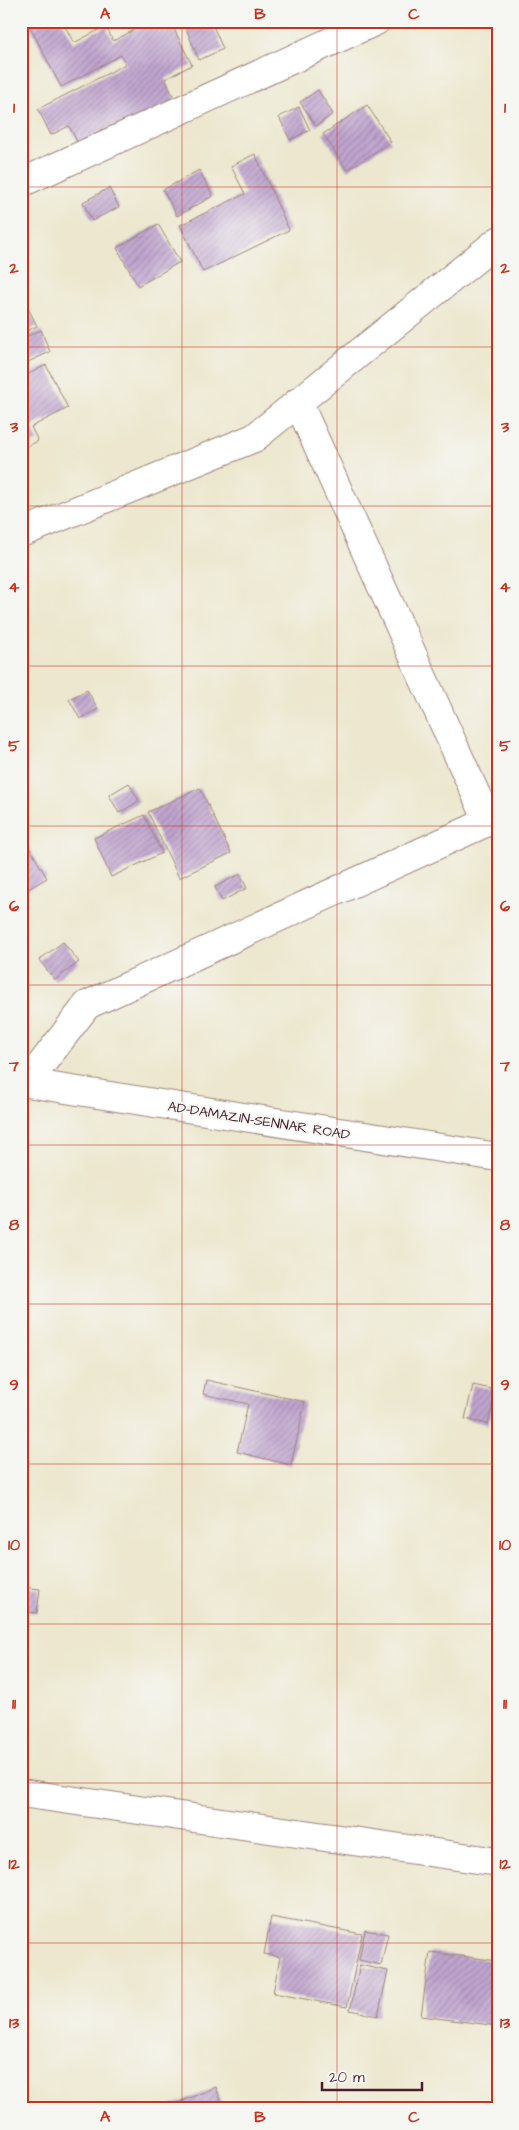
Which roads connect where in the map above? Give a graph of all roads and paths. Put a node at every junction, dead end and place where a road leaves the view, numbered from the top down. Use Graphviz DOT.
graph roads {
  1 [pos="376,21"];
  2 [pos="21,183"];
  3 [pos="498,241"];
  4 [pos="298,402"];
  5 [pos="21,533"];
  6 [pos="493,819"];
  7 [pos="24,1082"];
  8 [pos="498,1157"];
  9 [pos="21,1793"];
  10 [pos="498,1862"];
  1 -- 2 [label="main road"];
  3 -- 4 [label="main road"];
  4 -- 5 [label="main road"];
  4 -- 6 [label="main road"];
  6 -- 7 [label="main road"];
  7 -- 8 [label="main road, AD-DAMAZIN-SENNAR ROAD"];
  9 -- 10 [label="main road"];
}
